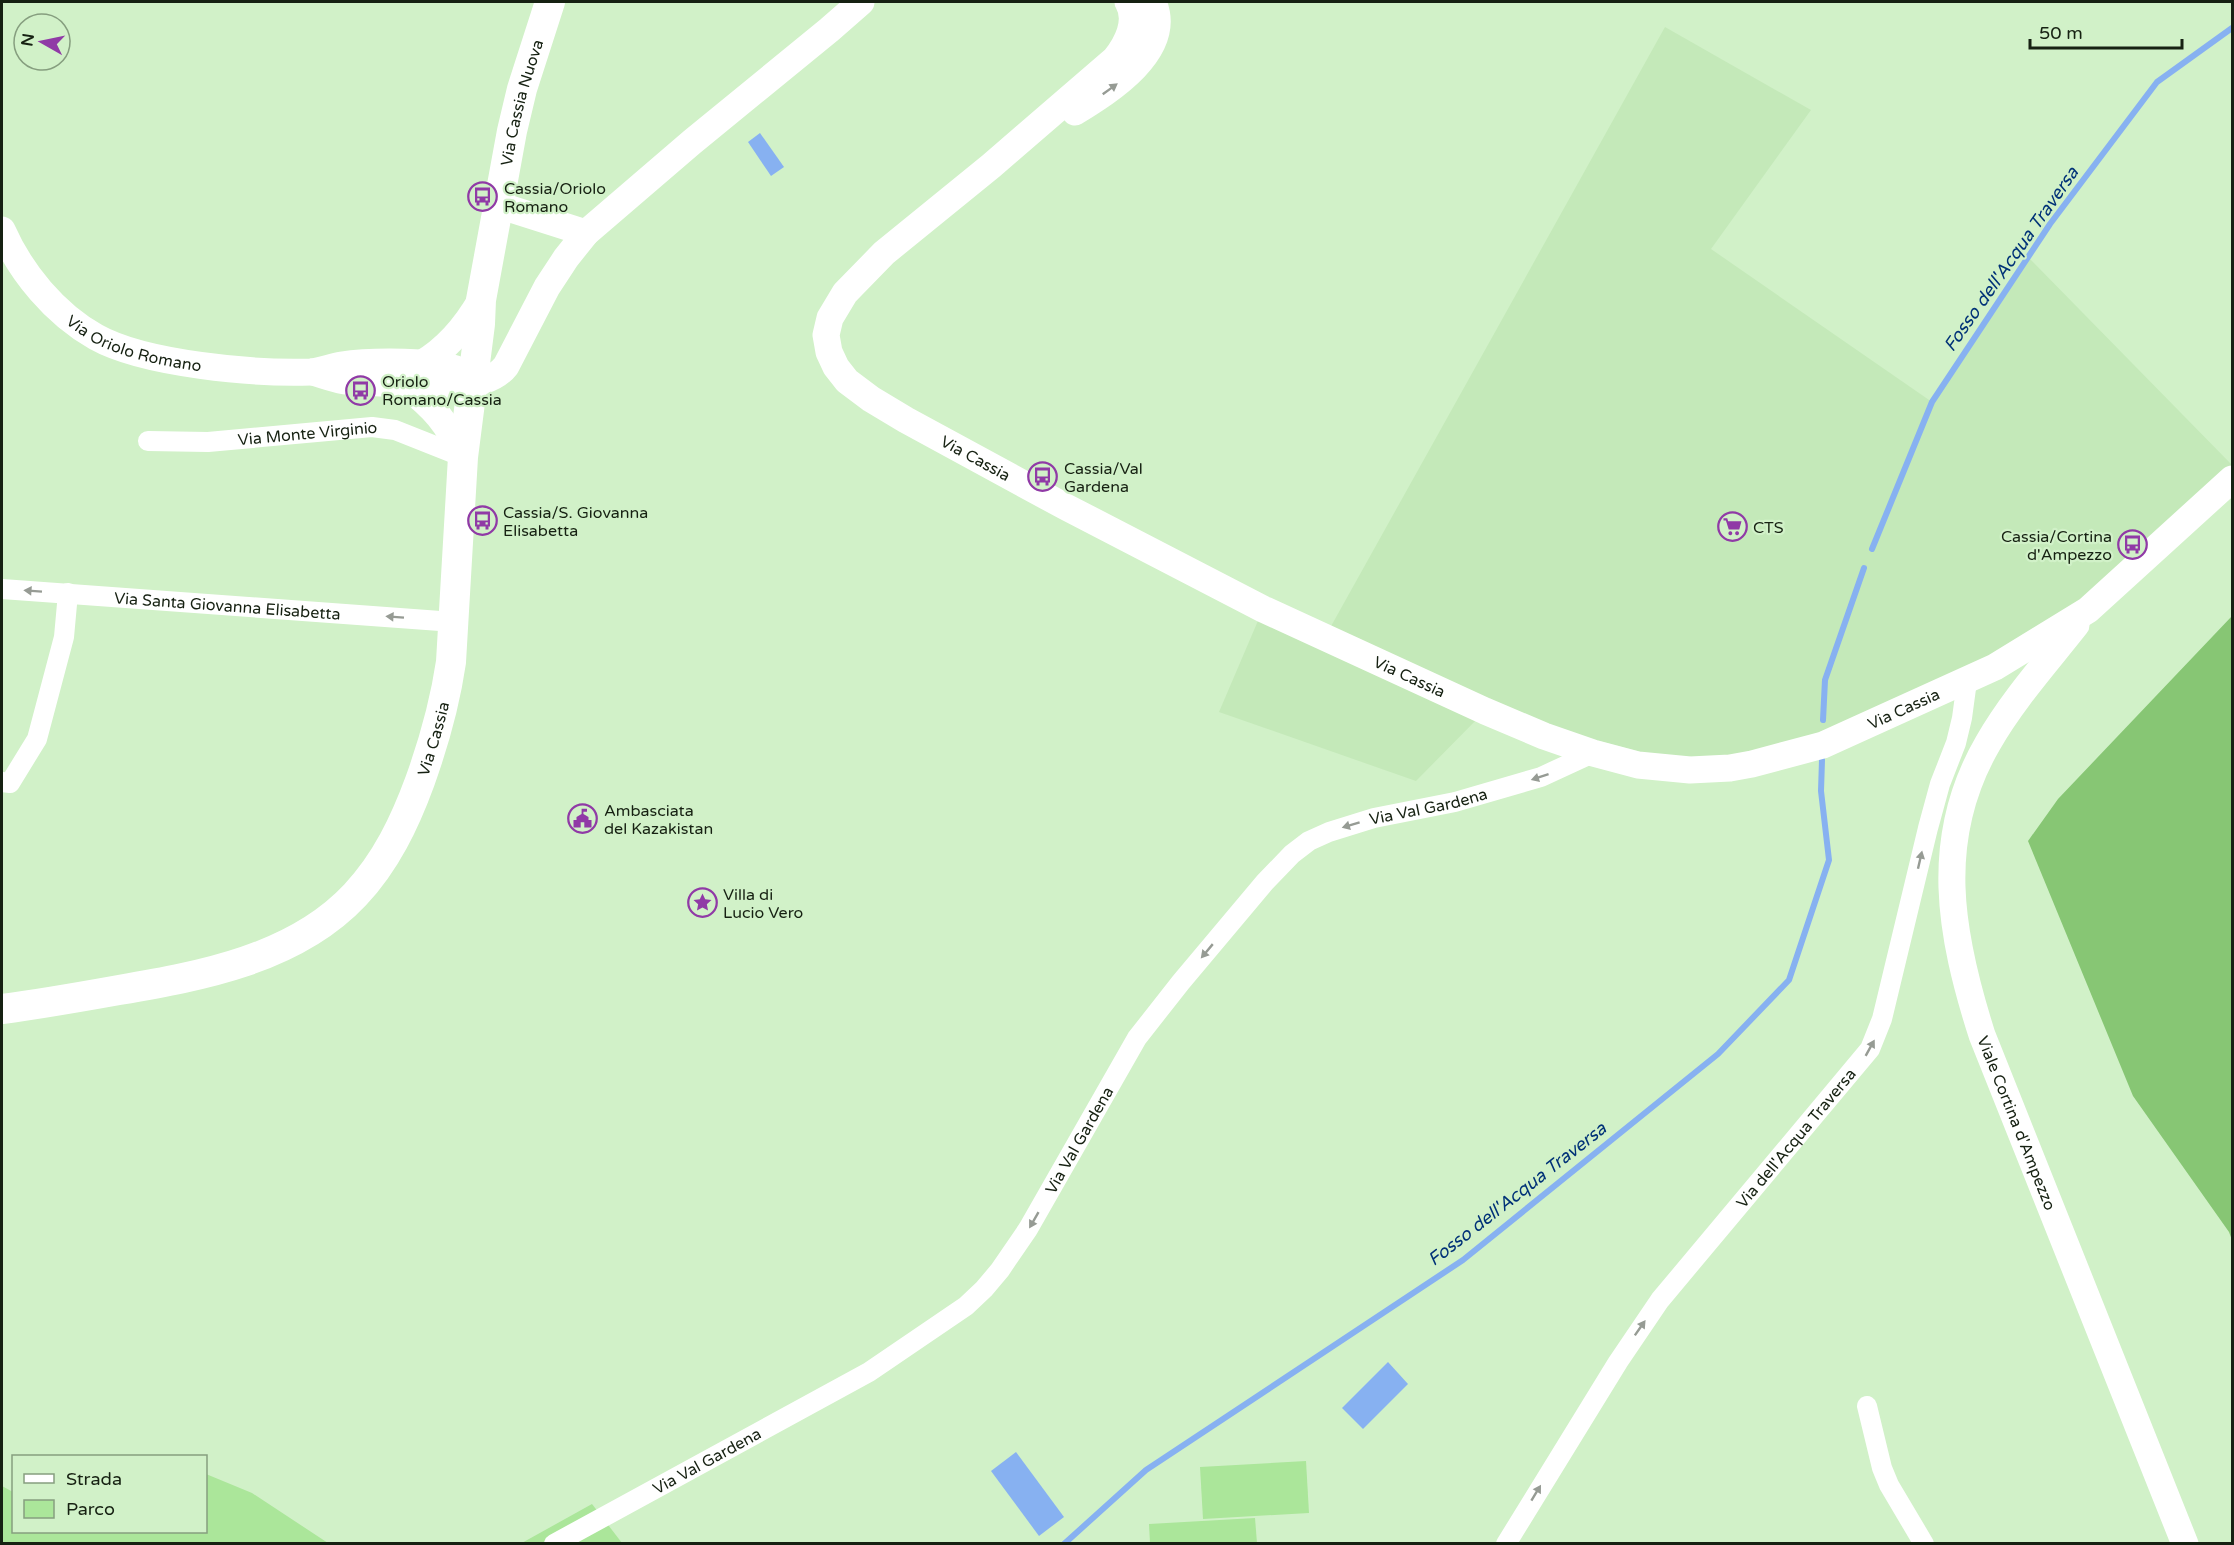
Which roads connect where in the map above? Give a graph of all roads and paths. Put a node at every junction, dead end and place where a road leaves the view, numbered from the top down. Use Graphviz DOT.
graph roads {
  1 [pos="550,2"];
  2 [pos="861,2"];
  3 [pos="1128,2"];
  4 [pos="1153,2"];
  5 [pos="991,166"];
  6 [pos="498,205"];
  7 [pos="2,230"];
  8 [pos="586,233"];
  9 [pos="481,300"];
  10 [pos="413,374"];
  11 [pos="472,383"];
  12 [pos="147,441"];
  13 [pos="463,457"];
  14 [pos="2232,479"];
  15 [pos="2,589"];
  16 [pos="68,593"];
  17 [pos="2088,610"];
  18 [pos="454,622"];
  19 [pos="1995,667"];
  20 [pos="1967,681"];
  21 [pos="2018,699"];
  22 [pos="1593,753"];
  23 [pos="2,782"];
  24 [pos="2,1009"];
  25 [pos="1867,1406"];
  26 [pos="554,1544"];
  27 [pos="1506,1544"];
  28 [pos="1924,1544"];
  29 [pos="2185,1544"];
  1 -- 6 [label="main road, Via Cassia Nuova"];
  2 -- 8 [label="street"];
  3 -- 5 [label="street, Via Cassia"];
  5 -- 4 [label="street, Via Cassia, one-way"];
  5 -- 22 [label="street, Via Cassia"];
  6 -- 8 [label="street"];
  6 -- 9 [label="main road, Via Cassia Nuova"];
  7 -- 10 [label="street, Via Oriolo Romano"];
  8 -- 11 [label="street"];
  9 -- 10 [label="street"];
  9 -- 11 [label="main road, Via Cassia Nuova"];
  10 -- 11 [label="street, Via Oriolo Romano"];
  10 -- 13 [label="street"];
  11 -- 13 [label="main road, Via Cassia"];
  12 -- 13 [label="street, Via Monte Virginio"];
  13 -- 18 [label="main road, Via Cassia"];
  14 -- 17 [label="street, Via Cassia"];
  16 -- 15 [label="street, Via Santa Giovanna Elisabetta, one-way"];
  18 -- 16 [label="street, Via Santa Giovanna Elisabetta, one-way"];
  16 -- 23 [label="street"];
  17 -- 19 [label="street, Via Cassia"];
  17 -- 21 [label="street, Viale Cortina d'Ampezzo"];
  18 -- 24 [label="main road, Via Cassia"];
  19 -- 20 [label="street, Via Cassia"];
  19 -- 21 [label="street"];
  20 -- 22 [label="street, Via Cassia"];
  27 -- 20 [label="street, Via dell'Acqua Traversa, one-way"];
  21 -- 29 [label="street, Viale Cortina d'Ampezzo"];
  22 -- 26 [label="street, Via Val Gardena, one-way"];
  25 -- 28 [label="street"];
}
